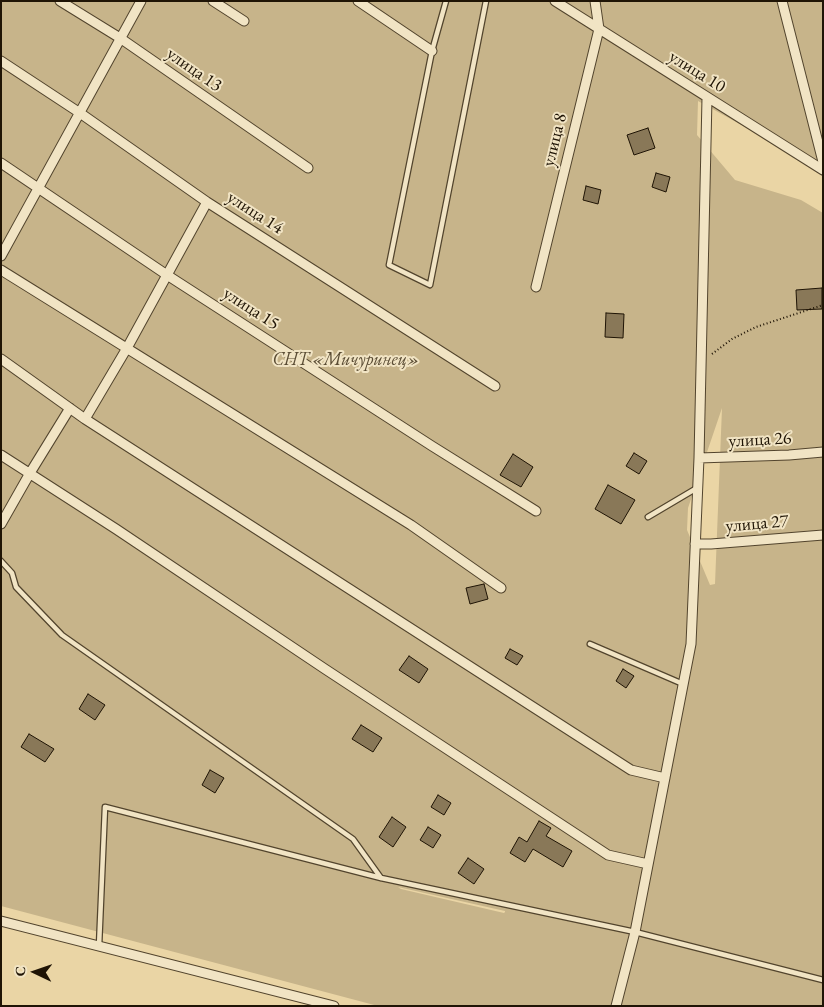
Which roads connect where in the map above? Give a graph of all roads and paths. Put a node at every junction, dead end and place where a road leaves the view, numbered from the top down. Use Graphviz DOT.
graph roads {
  1 [pos="60,1"];
  2 [pos="140,1"];
  3 [pos="212,1"];
  4 [pos="358,1"];
  5 [pos="446,1"];
  6 [pos="486,1"];
  7 [pos="555,1"];
  8 [pos="595,1"];
  9 [pos="782,1"];
  10 [pos="244,21"];
  11 [pos="599,29"];
  12 [pos="120,38"];
  13 [pos="432,52"];
  14 [pos="1,61"];
  15 [pos="708,98"];
  16 [pos="80,113"];
  17 [pos="823,162"];
  18 [pos="1,163"];
  19 [pos="308,168"];
  20 [pos="823,170"];
  21 [pos="38,188"];
  22 [pos="207,202"];
  23 [pos="1,256"];
  24 [pos="1,270"];
  25 [pos="167,275"];
  26 [pos="536,286"];
  27 [pos="823,305"];
  28 [pos="127,348"];
  29 [pos="1,359"];
  30 [pos="701,364"];
  31 [pos="495,386"];
  32 [pos="70,408"];
  33 [pos="85,419"];
  34 [pos="823,452"];
  35 [pos="1,455"];
  36 [pos="699,458"];
  37 [pos="30,473"];
  38 [pos="697,488"];
  39 [pos="536,511"];
  40 [pos="648,517"];
  41 [pos="1,524"];
  42 [pos="823,535"];
  43 [pos="695,544"];
  44 [pos="1,560"];
  45 [pos="501,588"];
  46 [pos="590,644"];
  47 [pos="683,684"];
  48 [pos="665,778"];
  49 [pos="648,864"];
  50 [pos="381,878"];
  51 [pos="1,921"];
  52 [pos="635,932"];
  53 [pos="99,946"];
  54 [pos="823,980"];
  55 [pos="334,1006"];
  56 [pos="616,1006"];
  1 -- 12 [label="street, улица 13"];
  2 -- 12 [label="street"];
  3 -- 10 [label="street"];
  4 -- 13 [label="street"];
  5 -- 13 [label="lane"];
  6 -- 13 [label="lane"];
  7 -- 11 [label="street, улица 10"];
  8 -- 11 [label="street, улица 8"];
  9 -- 17 [label="street"];
  11 -- 15 [label="street, улица 10"];
  11 -- 26 [label="street, улица 8"];
  12 -- 16 [label="street"];
  12 -- 19 [label="street, улица 13"];
  14 -- 16 [label="street, улица 14"];
  15 -- 20 [label="street, улица 10"];
  15 -- 30 [label="street"];
  16 -- 21 [label="street"];
  16 -- 22 [label="street, улица 14"];
  18 -- 21 [label="street, улица 15"];
  21 -- 23 [label="street"];
  21 -- 25 [label="street, улица 15"];
  22 -- 25 [label="street"];
  22 -- 31 [label="street, улица 14"];
  24 -- 28 [label="street"];
  25 -- 28 [label="street"];
  25 -- 39 [label="street, улица 15"];
  27 -- 30 [label="path"];
  28 -- 33 [label="street"];
  28 -- 45 [label="street"];
  29 -- 32 [label="street"];
  30 -- 36 [label="street"];
  32 -- 33 [label="street"];
  32 -- 37 [label="street"];
  33 -- 48 [label="street"];
  34 -- 36 [label="street, улица 26"];
  35 -- 37 [label="street"];
  36 -- 38 [label="street"];
  37 -- 41 [label="street"];
  37 -- 49 [label="street"];
  38 -- 40 [label="lane"];
  38 -- 43 [label="street"];
  42 -- 43 [label="street, улица 27"];
  43 -- 47 [label="street"];
  44 -- 50 [label="lane"];
  46 -- 47 [label="lane"];
  47 -- 48 [label="street"];
  48 -- 49 [label="street"];
  49 -- 52 [label="street"];
  50 -- 52 [label="lane"];
  50 -- 53 [label="lane"];
  51 -- 53 [label="street"];
  52 -- 54 [label="lane"];
  52 -- 56 [label="street"];
  53 -- 55 [label="street"];
}
